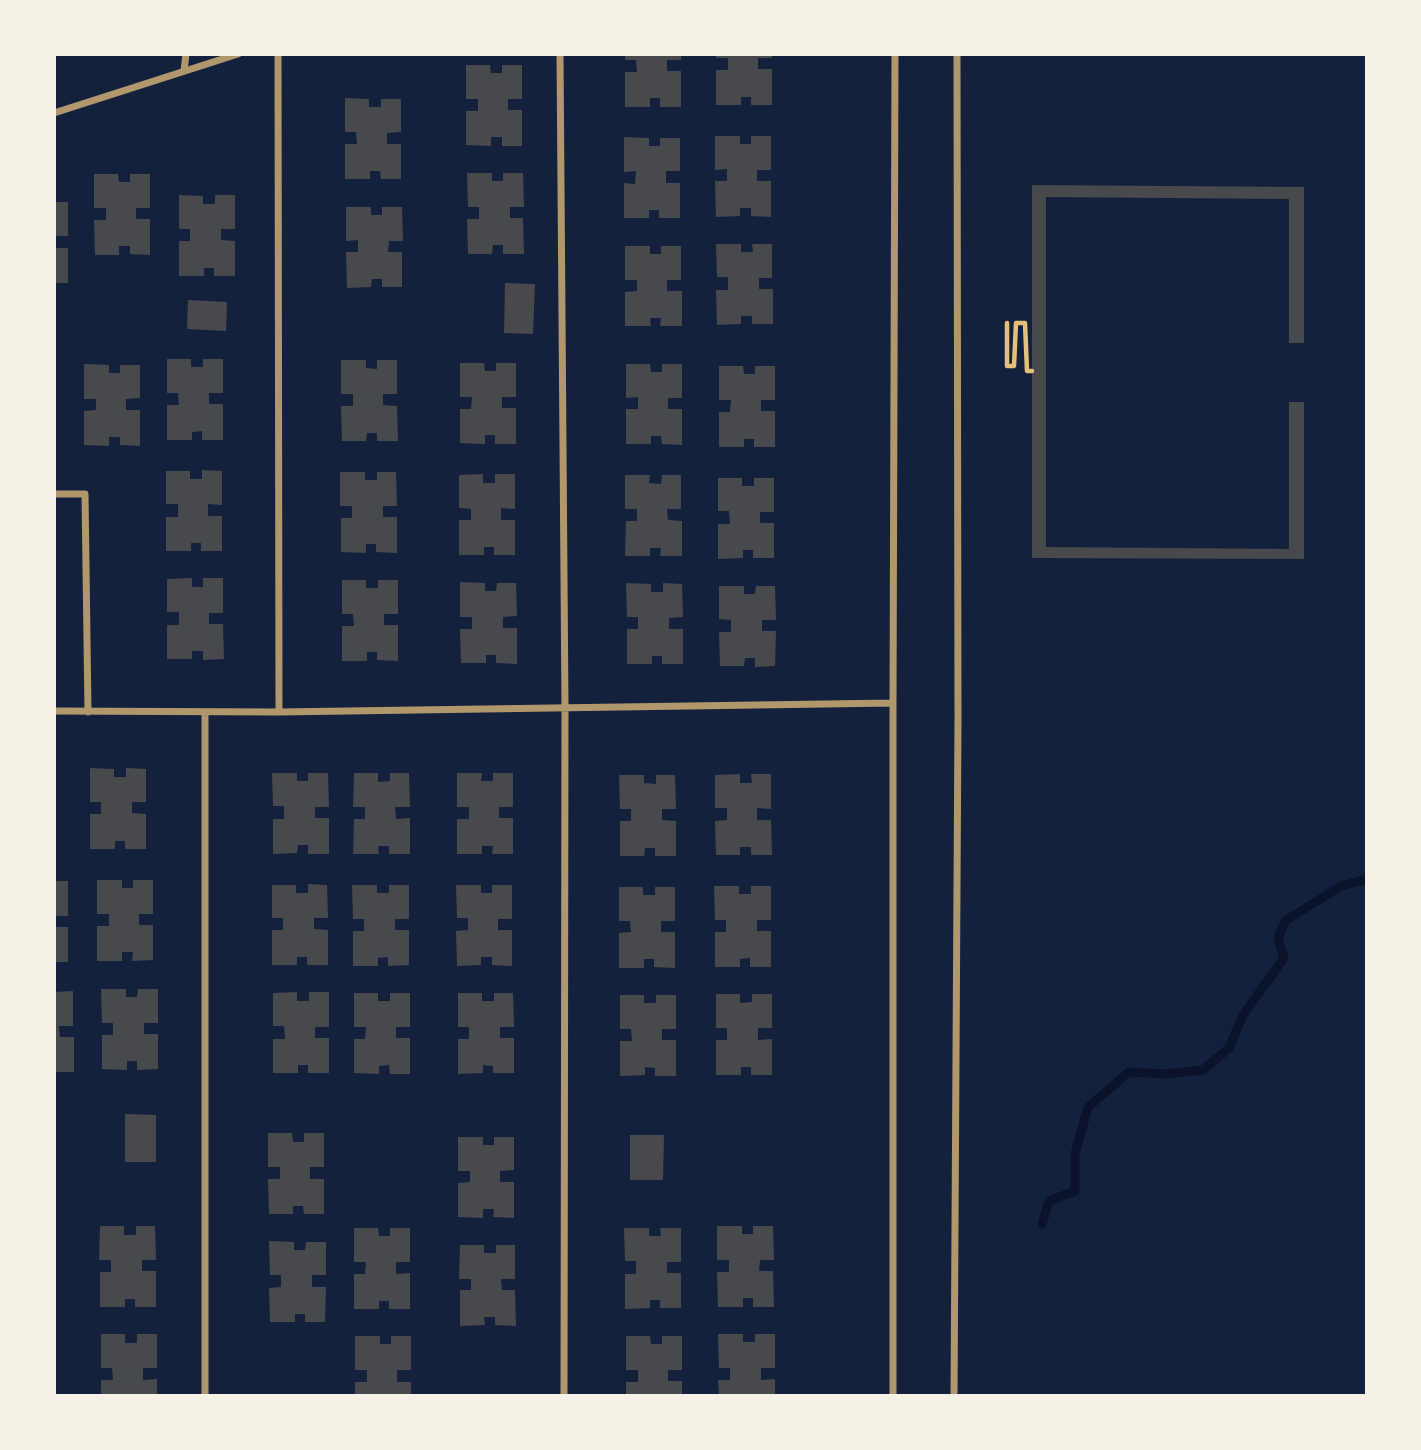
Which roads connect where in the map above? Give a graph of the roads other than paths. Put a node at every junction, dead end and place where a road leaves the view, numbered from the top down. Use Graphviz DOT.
graph roads {
  1 [pos="186,54"];
  2 [pos="238,54"];
  3 [pos="278,54"];
  4 [pos="560,54"];
  5 [pos="895,54"];
  6 [pos="957,54"];
  7 [pos="184,71"];
  8 [pos="54,113"];
  9 [pos="54,494"];
  10 [pos="893,703"];
  11 [pos="565,707"];
  12 [pos="54,712"];
  13 [pos="88,712"];
  14 [pos="205,712"];
  15 [pos="279,712"];
  16 [pos="205,1396"];
  17 [pos="564,1396"];
  18 [pos="893,1396"];
  19 [pos="954,1396"];
  1 -- 7 [label="street"];
  2 -- 7 [label="street"];
  3 -- 15 [label="street"];
  4 -- 11 [label="street"];
  5 -- 10 [label="street"];
  6 -- 19 [label="street"];
  7 -- 8 [label="street"];
  9 -- 13 [label="street"];
  10 -- 11 [label="street"];
  10 -- 18 [label="street"];
  11 -- 15 [label="street"];
  11 -- 17 [label="street"];
  12 -- 13 [label="street"];
  13 -- 14 [label="street"];
  14 -- 15 [label="street"];
  14 -- 16 [label="street"];
}
